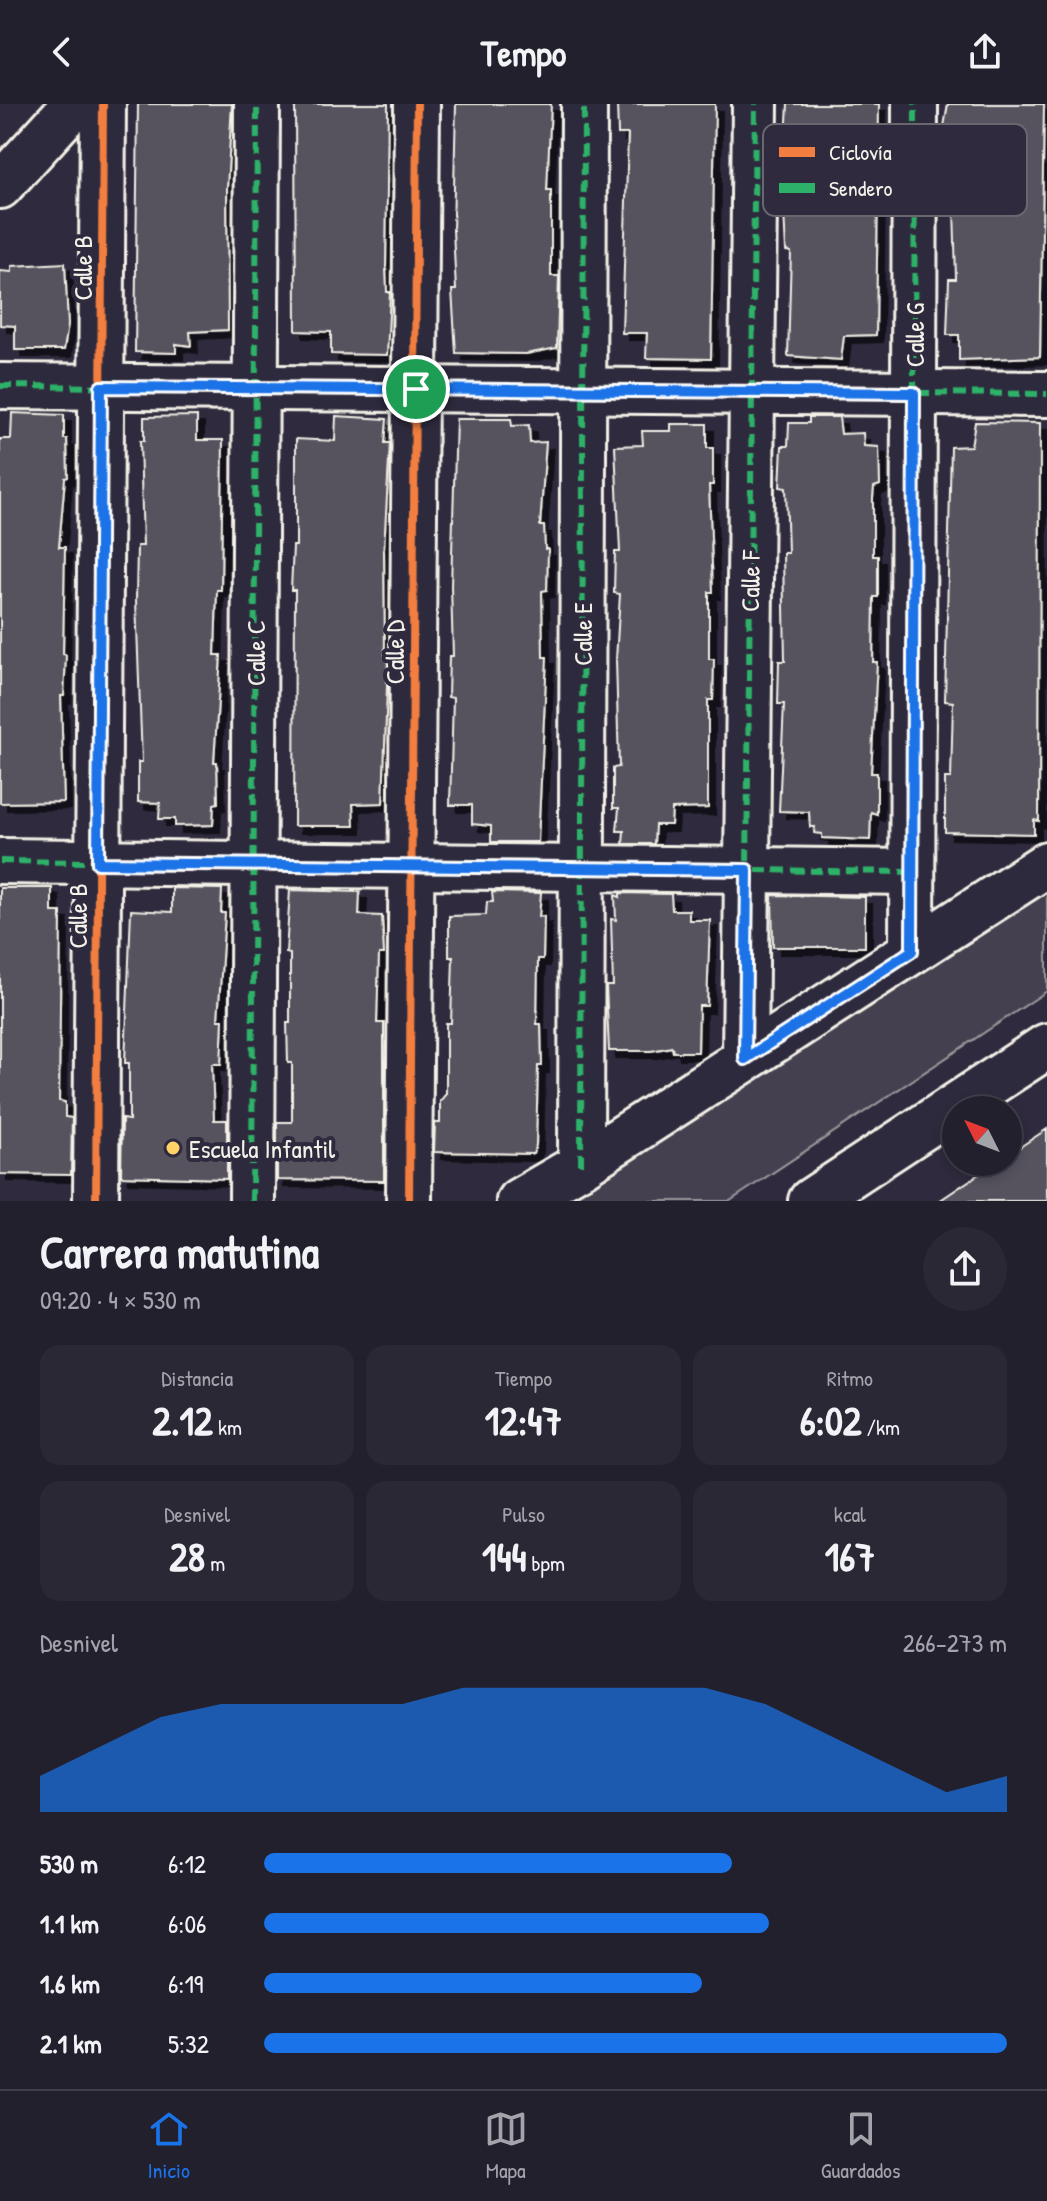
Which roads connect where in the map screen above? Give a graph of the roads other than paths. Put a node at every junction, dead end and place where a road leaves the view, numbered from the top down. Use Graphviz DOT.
graph roads {
  1 [pos="75,104"];
  2 [pos="103,104"];
  3 [pos="257,104"];
  4 [pos="417,104"];
  5 [pos="584,104"];
  6 [pos="755,104"];
  7 [pos="915,104"];
  8 [pos="915,124"];
  9 [pos="0,186"];
  10 [pos="915,216"];
  11 [pos="0,386"];
  12 [pos="101,387"];
  13 [pos="256,388"];
  14 [pos="416,389"];
  15 [pos="583,391"];
  16 [pos="752,392"];
  17 [pos="914,393"];
  18 [pos="1047,394"];
  19 [pos="0,861"];
  20 [pos="98,863"];
  21 [pos="255,864"];
  22 [pos="1047,864"];
  23 [pos="413,867"];
  24 [pos="582,868"];
  25 [pos="747,870"];
  26 [pos="912,872"];
  27 [pos="912,951"];
  28 [pos="1047,1046"];
  29 [pos="745,1059"];
  30 [pos="581,1165"];
  31 [pos="96,1201"];
  32 [pos="252,1201"];
  33 [pos="409,1201"];
  34 [pos="519,1201"];
  35 [pos="811,1201"];
  1 -- 9 [label="street"];
  2 -- 12 [label="street, Calle B"];
  3 -- 13 [label="street, Calle C"];
  4 -- 14 [label="street, Calle D"];
  5 -- 15 [label="street, Calle E"];
  6 -- 16 [label="street, Calle F"];
  7 -- 8 [label="street, Calle G"];
  10 -- 17 [label="street, Calle G"];
  11 -- 12 [label="street"];
  12 -- 13 [label="street"];
  12 -- 20 [label="street, Calle B"];
  13 -- 14 [label="street"];
  13 -- 21 [label="street, Calle C"];
  14 -- 15 [label="street"];
  14 -- 23 [label="street, Calle D"];
  15 -- 16 [label="street"];
  15 -- 24 [label="street, Calle E"];
  16 -- 17 [label="street"];
  16 -- 25 [label="street, Calle F"];
  17 -- 18 [label="street"];
  17 -- 26 [label="street, Calle G"];
  19 -- 20 [label="street"];
  20 -- 21 [label="street"];
  20 -- 31 [label="street, Calle B"];
  21 -- 23 [label="street"];
  21 -- 32 [label="street, Calle C"];
  22 -- 27 [label="street"];
  23 -- 24 [label="street"];
  23 -- 33 [label="street, Calle D"];
  24 -- 25 [label="street"];
  24 -- 30 [label="street, Calle E"];
  25 -- 26 [label="street"];
  25 -- 29 [label="street, Calle F"];
  26 -- 27 [label="street, Calle G"];
  27 -- 29 [label="street"];
  28 -- 35 [label="street"];
  29 -- 30 [label="street"];
  30 -- 34 [label="street"];
}
